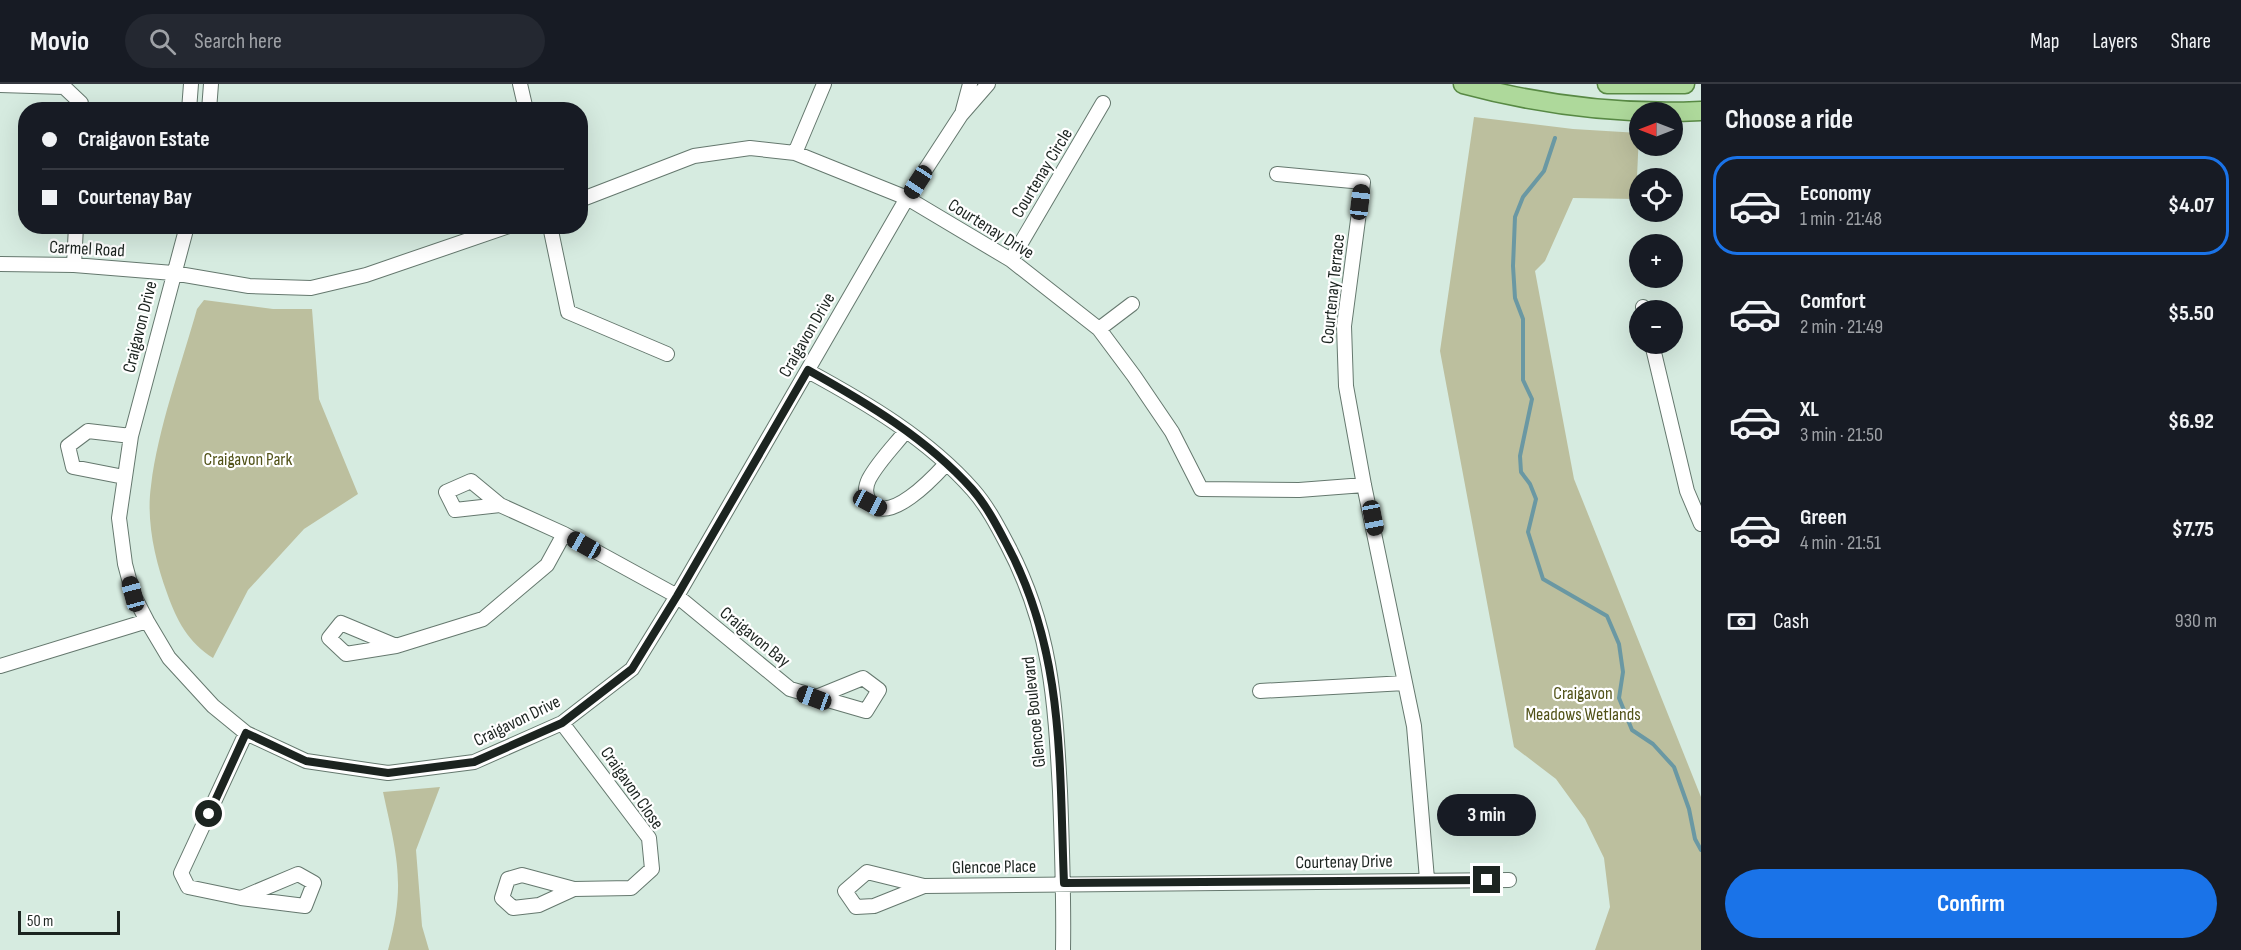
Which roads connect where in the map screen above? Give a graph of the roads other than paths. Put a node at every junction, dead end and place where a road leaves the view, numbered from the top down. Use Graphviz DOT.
graph roads {
  1 [pos="191,84"];
  2 [pos="211,84"];
  3 [pos="520,84"];
  4 [pos="824,84"];
  5 [pos="970,84"];
  6 [pos="988,84"];
  7 [pos="1463,84"];
  8 [pos="1607,84"];
  9 [pos="1684,84"];
  10 [pos="0,85"];
  11 [pos="80,102"];
  12 [pos="190,102"];
  13 [pos="210,102"];
  14 [pos="524,102"];
  15 [pos="1103,103"];
  16 [pos="1701,111"];
  17 [pos="961,115"];
  18 [pos="795,153"];
  19 [pos="1278,174"];
  20 [pos="588,197"];
  21 [pos="907,198"];
  22 [pos="76,234"];
  23 [pos="185,234"];
  24 [pos="486,234"];
  25 [pos="552,234"];
  26 [pos="1011,260"];
  27 [pos="0,264"];
  28 [pos="74,265"];
  29 [pos="173,273"];
  30 [pos="1132,304"];
  31 [pos="1099,329"];
  32 [pos="667,354"];
  33 [pos="1654,354"];
  34 [pos="808,370"];
  35 [pos="906,431"];
  36 [pos="131,436"];
  37 [pos="946,464"];
  38 [pos="124,477"];
  39 [pos="1364,485"];
  40 [pos="500,505"];
  41 [pos="1701,524"];
  42 [pos="564,534"];
  43 [pos="677,596"];
  44 [pos="147,621"];
  45 [pos="396,646"];
  46 [pos="0,666"];
  47 [pos="1406,683"];
  48 [pos="1260,691"];
  49 [pos="814,698"];
  50 [pos="562,723"];
  51 [pos="246,733"];
  52 [pos="1427,879"];
  53 [pos="1509,880"];
  54 [pos="1064,883"];
  55 [pos="924,886"];
  56 [pos="574,889"];
  57 [pos="241,898"];
  58 [pos="1064,950"];
  1 -- 12 [label="street"];
  2 -- 13 [label="street"];
  3 -- 14 [label="street"];
  4 -- 18 [label="street"];
  5 -- 17 [label="street, Craigavon Drive"];
  6 -- 17 [label="street, Craigavon Drive"];
  7 -- 16 [label="main road"];
  8 -- 9 [label="main road"];
  10 -- 11 [label="street"];
  15 -- 26 [label="street, Courtenay Circle"];
  17 -- 21 [label="street, Craigavon Drive"];
  18 -- 20 [label="street, Courtenay Drive"];
  18 -- 21 [label="street, Courtenay Drive"];
  19 -- 39 [label="street, Courtenay Terrace"];
  21 -- 26 [label="street, Courtenay Drive"];
  21 -- 34 [label="street, Craigavon Drive"];
  22 -- 28 [label="street"];
  23 -- 29 [label="street, Craigavon Drive"];
  24 -- 29 [label="street"];
  25 -- 32 [label="street"];
  26 -- 31 [label="street, Courtenay Drive"];
  27 -- 28 [label="street, Carmel Road"];
  28 -- 29 [label="street, Carmel Road"];
  29 -- 36 [label="street, Craigavon Drive"];
  30 -- 31 [label="street"];
  31 -- 39 [label="street, Courtenay Drive"];
  33 -- 41 [label="street"];
  34 -- 35 [label="street, Glencoe Boulevard"];
  34 -- 43 [label="street, Craigavon Drive"];
  35 -- 37 [label="street, Glencoe Boulevard"];
  35 -- 37 [label="street"];
  36 -- 38 [label="street, Craigavon Drive"];
  36 -- 38 [label="street"];
  37 -- 54 [label="street, Glencoe Boulevard"];
  38 -- 44 [label="street, Craigavon Drive"];
  39 -- 47 [label="street"];
  40 -- 42 [label="street, Craigavon Bay"];
  42 -- 43 [label="street, Craigavon Bay"];
  42 -- 45 [label="street"];
  43 -- 49 [label="street, Craigavon Bay"];
  43 -- 50 [label="street, Craigavon Drive"];
  44 -- 46 [label="street"];
  44 -- 51 [label="street, Craigavon Drive"];
  47 -- 48 [label="street"];
  47 -- 52 [label="street"];
  50 -- 51 [label="street, Craigavon Drive"];
  50 -- 56 [label="street, Craigavon Close"];
  51 -- 57 [label="street"];
  52 -- 53 [label="street, Courtenay Drive"];
  52 -- 54 [label="street, Courtenay Drive"];
  54 -- 55 [label="street, Glencoe Place"];
  54 -- 58 [label="street, Glencoe Boulevard"];
  55 -- 55 [label="street, Glencoe Place"];
}
